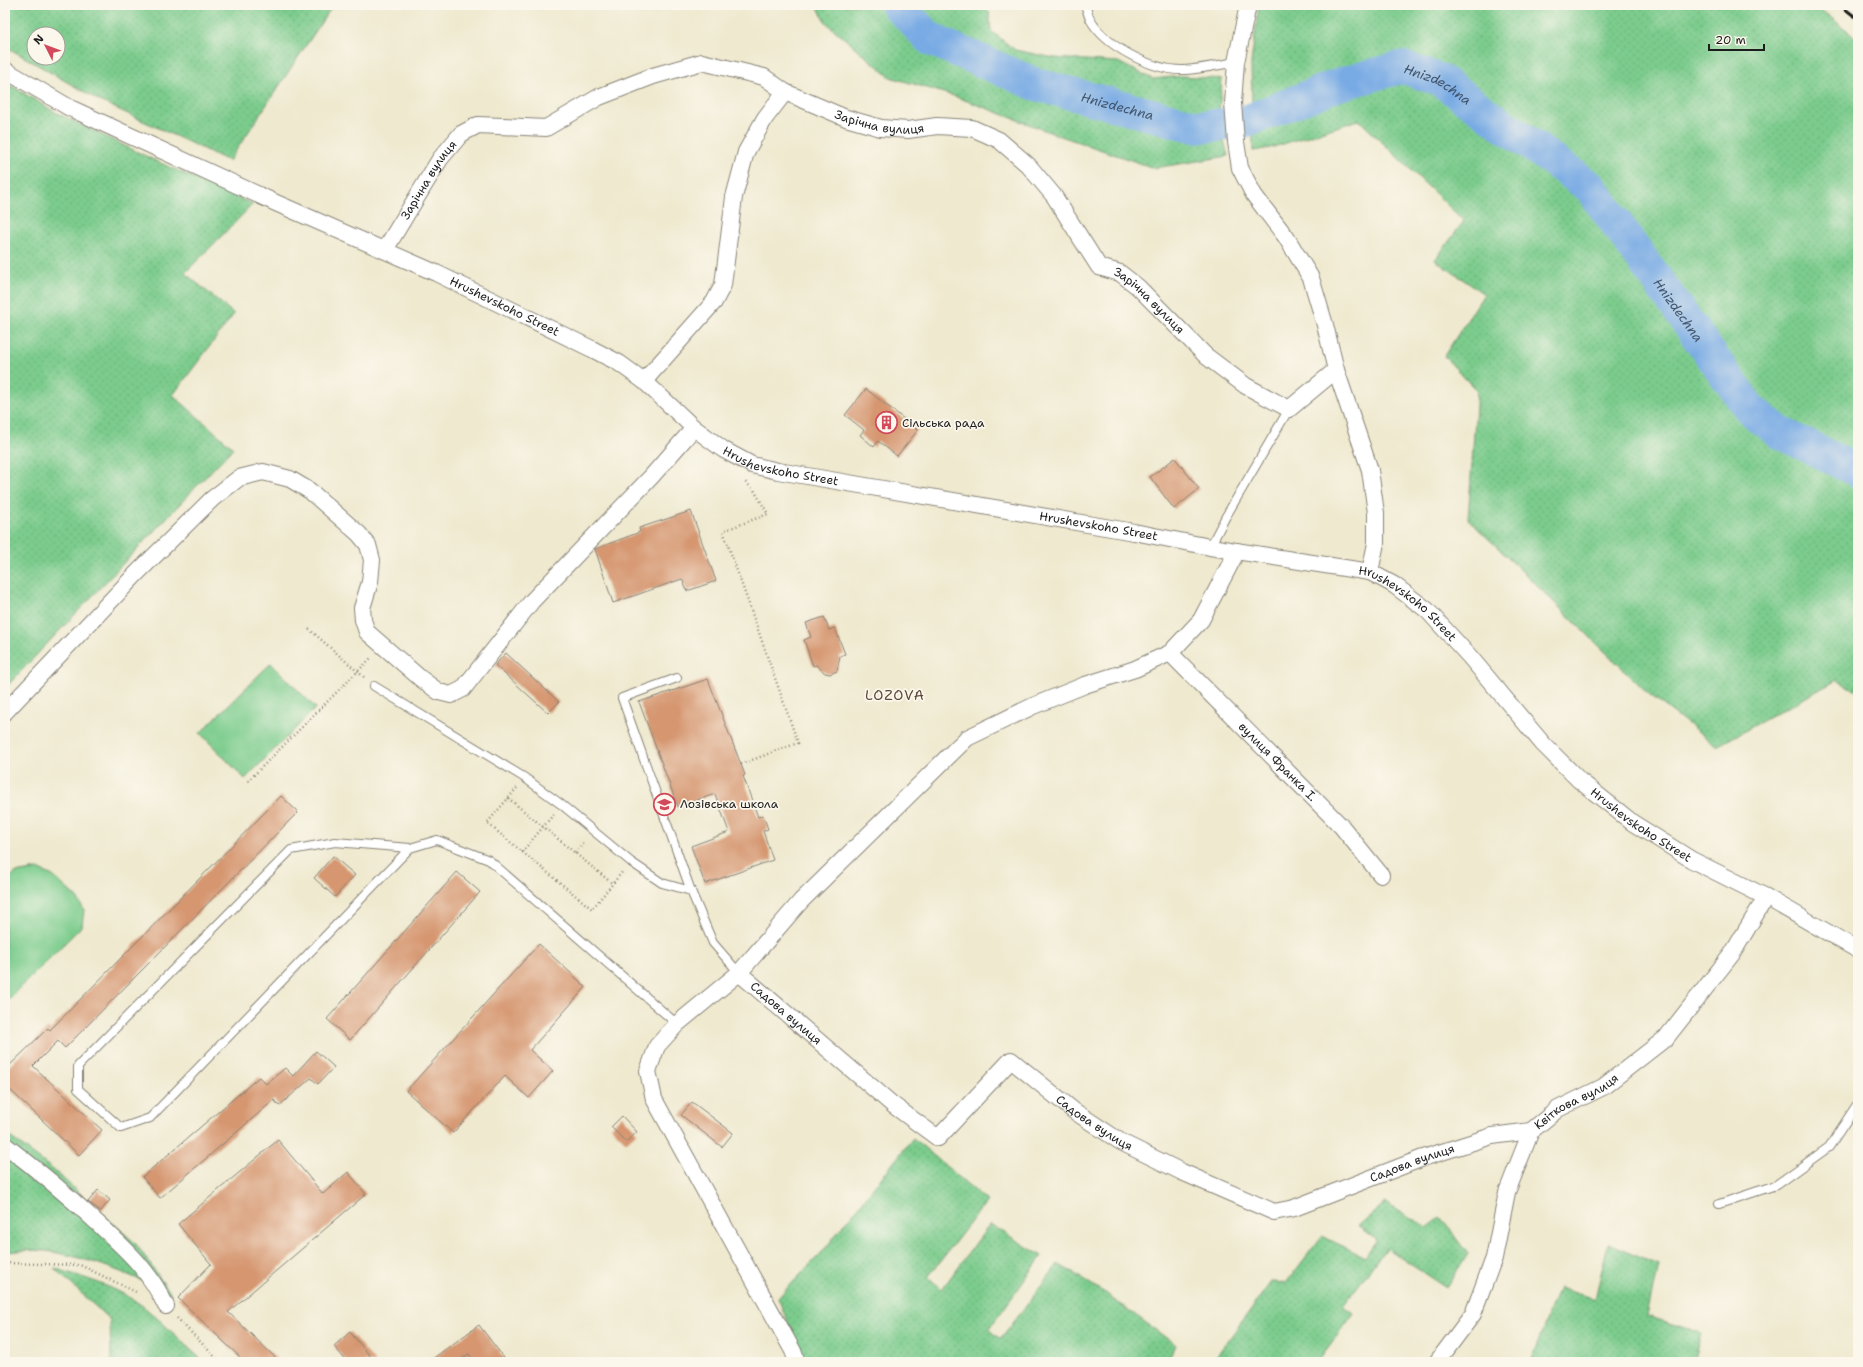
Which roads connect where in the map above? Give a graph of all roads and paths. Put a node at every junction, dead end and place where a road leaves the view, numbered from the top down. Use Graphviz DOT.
graph roads {
  1 [pos="1085,5"];
  2 [pos="1248,5"];
  3 [pos="1236,62"];
  4 [pos="5,70"];
  5 [pos="785,92"];
  6 [pos="383,249"];
  7 [pos="1336,370"];
  8 [pos="644,381"];
  9 [pos="1289,408"];
  10 [pos="694,428"];
  11 [pos="768,514"];
  12 [pos="1210,547"];
  13 [pos="1237,551"];
  14 [pos="1370,572"];
  15 [pos="309,629"];
  16 [pos="382,646"];
  17 [pos="1170,653"];
  18 [pos="357,671"];
  19 [pos="677,678"];
  20 [pos="374,686"];
  21 [pos="5,712"];
  22 [pos="741,764"];
  23 [pos="248,780"];
  24 [pos="562,804"];
  25 [pos="543,827"];
  26 [pos="410,848"];
  27 [pos="522,852"];
  28 [pos="631,862"];
  29 [pos="1381,875"];
  30 [pos="612,884"];
  31 [pos="691,891"];
  32 [pos="1766,897"];
  33 [pos="1858,950"];
  34 [pos="738,973"];
  35 [pos="677,1024"];
  36 [pos="1858,1103"];
  37 [pos="1531,1130"];
  38 [pos="5,1145"];
  39 [pos="1719,1204"];
  40 [pos="5,1263"];
  41 [pos="140,1294"];
  42 [pos="166,1306"];
  43 [pos="220,1362"];
  44 [pos="798,1362"];
  45 [pos="1437,1362"];
  1 -- 3 [label="lane"];
  2 -- 3 [label="street"];
  3 -- 7 [label="street"];
  4 -- 6 [label="street, Hrushevskoho Street"];
  5 -- 6 [label="street, Зарічна вулиця"];
  5 -- 8 [label="street"];
  5 -- 9 [label="street, Зарічна вулиця"];
  6 -- 8 [label="street, Hrushevskoho Street"];
  7 -- 9 [label="street"];
  7 -- 14 [label="street"];
  8 -- 10 [label="street, Hrushevskoho Street"];
  9 -- 12 [label="lane"];
  10 -- 12 [label="street, Hrushevskoho Street"];
  10 -- 16 [label="street"];
  11 -- 22 [label="path"];
  12 -- 13 [label="street, Hrushevskoho Street"];
  13 -- 14 [label="street, Hrushevskoho Street"];
  13 -- 17 [label="street"];
  14 -- 32 [label="street, Hrushevskoho Street"];
  15 -- 18 [label="path"];
  16 -- 18 [label="path"];
  16 -- 21 [label="street"];
  17 -- 29 [label="street, вулиця Франка І."];
  17 -- 34 [label="street"];
  18 -- 20 [label="path"];
  18 -- 23 [label="path"];
  19 -- 31 [label="lane"];
  20 -- 24 [label="lane"];
  24 -- 25 [label="path"];
  24 -- 28 [label="lane"];
  25 -- 27 [label="path"];
  25 -- 27 [label="path"];
  25 -- 30 [label="path"];
  26 -- 26 [label="lane"];
  26 -- 35 [label="lane"];
  27 -- 30 [label="path"];
  28 -- 30 [label="path"];
  28 -- 31 [label="lane"];
  31 -- 34 [label="lane"];
  32 -- 33 [label="street, Hrushevskoho Street"];
  32 -- 37 [label="street, Квіткова вулиця"];
  34 -- 35 [label="street"];
  34 -- 37 [label="street, Садова вулиця"];
  35 -- 44 [label="street"];
  36 -- 39 [label="lane"];
  37 -- 45 [label="street, Квіткова вулиця"];
  38 -- 42 [label="street"];
  40 -- 41 [label="path"];
  42 -- 43 [label="path"];
}
